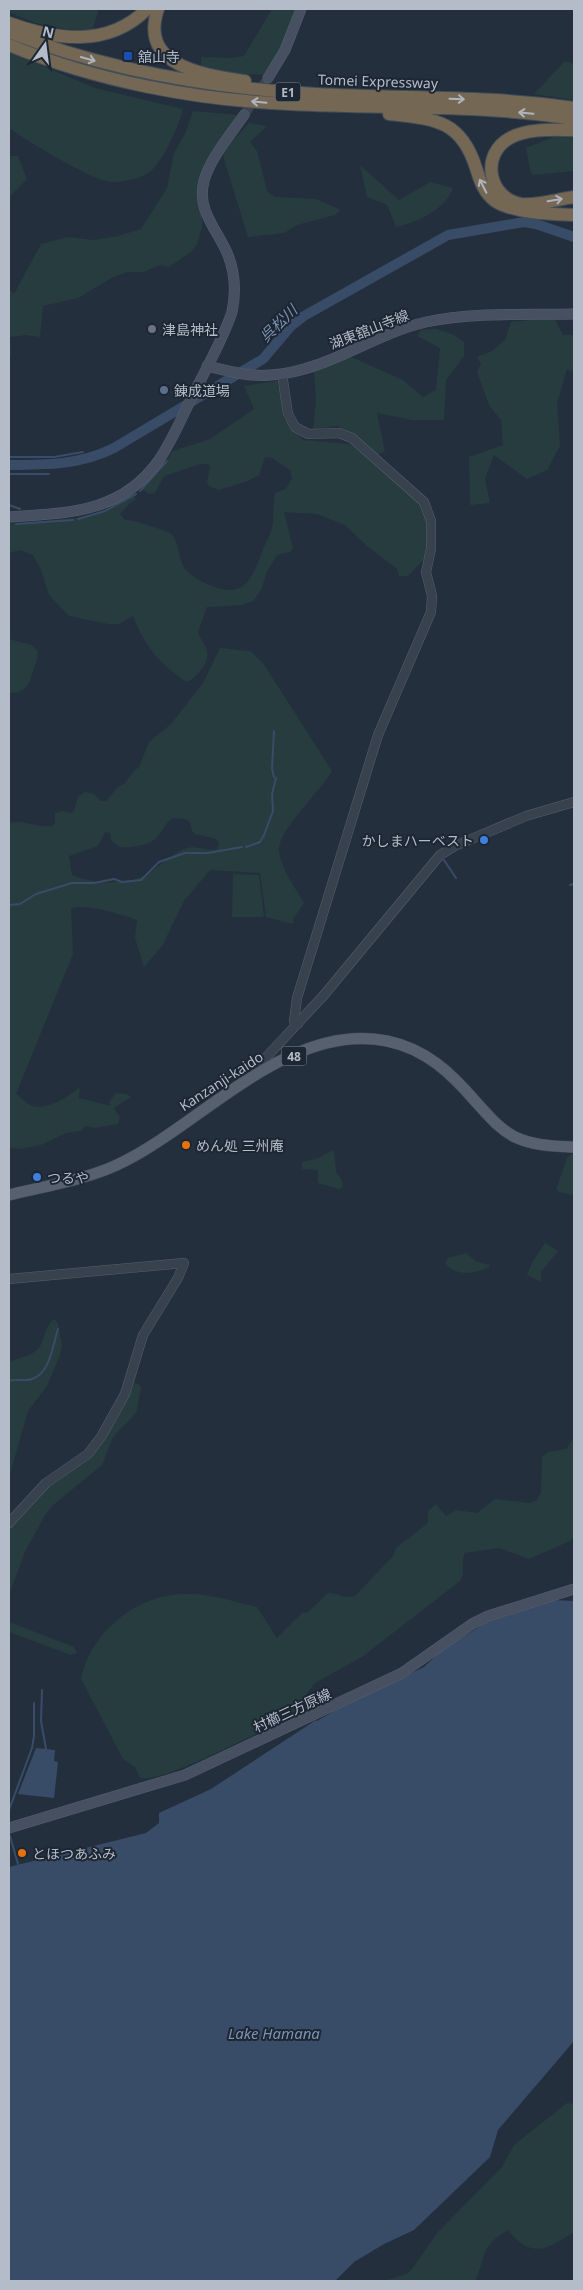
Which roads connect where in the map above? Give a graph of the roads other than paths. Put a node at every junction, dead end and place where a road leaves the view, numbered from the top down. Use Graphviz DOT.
graph roads {
  1 [pos="147,9"];
  2 [pos="158,9"];
  3 [pos="301,9"];
  4 [pos="9,23"];
  5 [pos="9,32"];
  6 [pos="9,45"];
  7 [pos="268,78"];
  8 [pos="424,98"];
  9 [pos="287,104"];
  10 [pos="574,108"];
  11 [pos="244,116"];
  12 [pos="574,119"];
  13 [pos="574,130"];
  14 [pos="574,197"];
  15 [pos="574,215"];
  16 [pos="574,314"];
  17 [pos="207,366"];
  18 [pos="282,374"];
  19 [pos="9,517"];
  20 [pos="574,802"];
  21 [pos="298,1024"];
  22 [pos="258,1074"];
  23 [pos="574,1147"];
  24 [pos="9,1196"];
  25 [pos="9,1279"];
  26 [pos="9,1523"];
  27 [pos="574,1590"];
  28 [pos="9,1828"];
  1 -- 4 [label="highway"];
  2 -- 8 [label="highway"];
  3 -- 7 [label="main road"];
  5 -- 8 [label="highway, Tomei Expressway / E1, one-way"];
  9 -- 6 [label="highway, Tomei Expressway / E1, one-way"];
  8 -- 10 [label="highway, Tomei Expressway / E1, one-way"];
  12 -- 9 [label="highway, Tomei Expressway / E1, one-way"];
  15 -- 9 [label="highway, one-way"];
  11 -- 17 [label="main road"];
  13 -- 14 [label="highway, one-way"];
  16 -- 18 [label="main road, 湖東舘山寺線"];
  17 -- 18 [label="main road, 湖東舘山寺線"];
  17 -- 19 [label="main road"];
  18 -- 21 [label="street"];
  20 -- 21 [label="street"];
  21 -- 22 [label="street"];
  22 -- 23 [label="main road, Kanzanji-kaido / 48"];
  22 -- 24 [label="main road, Kanzanji-kaido / 48"];
  25 -- 26 [label="street"];
  27 -- 28 [label="main road, 村櫛三方原線"];
}
